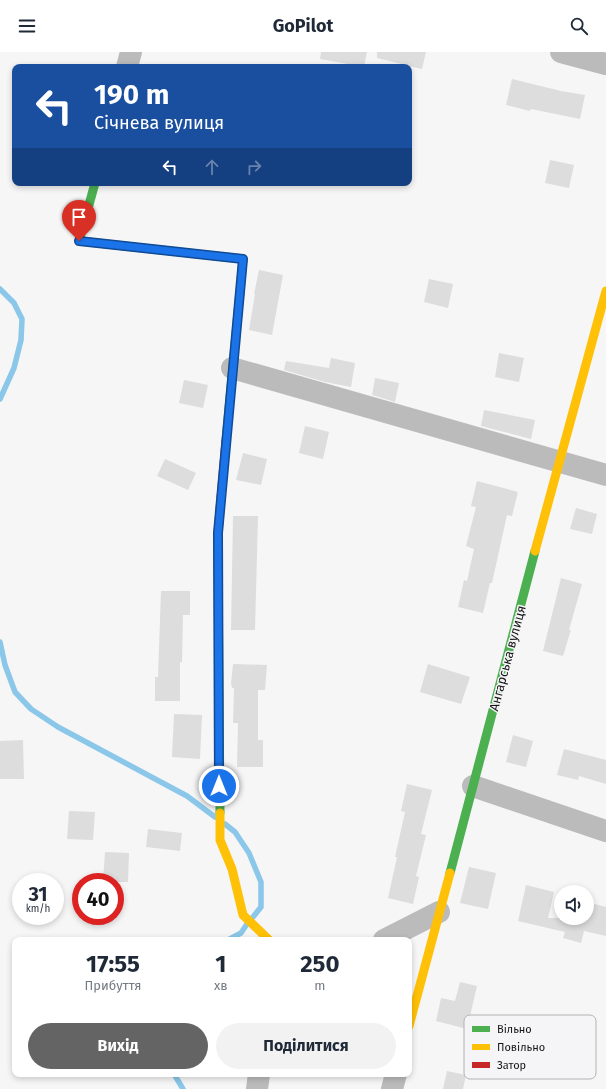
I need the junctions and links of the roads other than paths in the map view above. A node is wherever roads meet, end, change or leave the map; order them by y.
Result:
1 (131, 52) edge
2 (561, 52) edge
3 (128, 64) edge
4 (606, 64) edge
5 (94, 186) edge
6 (606, 291) edge
7 (232, 368) junction
8 (559, 461) junction
9 (606, 475) edge
10 (473, 786) junction
11 (606, 831) edge
12 (439, 912) junction
13 (266, 937) edge
14 (390, 937) edge
15 (412, 1015) edge
16 (259, 1077) edge
17 (395, 1077) edge
18 (257, 1089) edge
19 (392, 1089) edge

1 - 3 street
2 - 4 street
5 - 7 street
6 - 8 street, Ангарська вулиця
7 - 8 street
7 - 13 street
8 - 9 street
8 - 10 street, Ангарська вулиця
10 - 11 street
10 - 12 street, Ангарська вулиця
12 - 14 street
12 - 15 street, Ангарська вулиця
16 - 18 street
17 - 19 street

